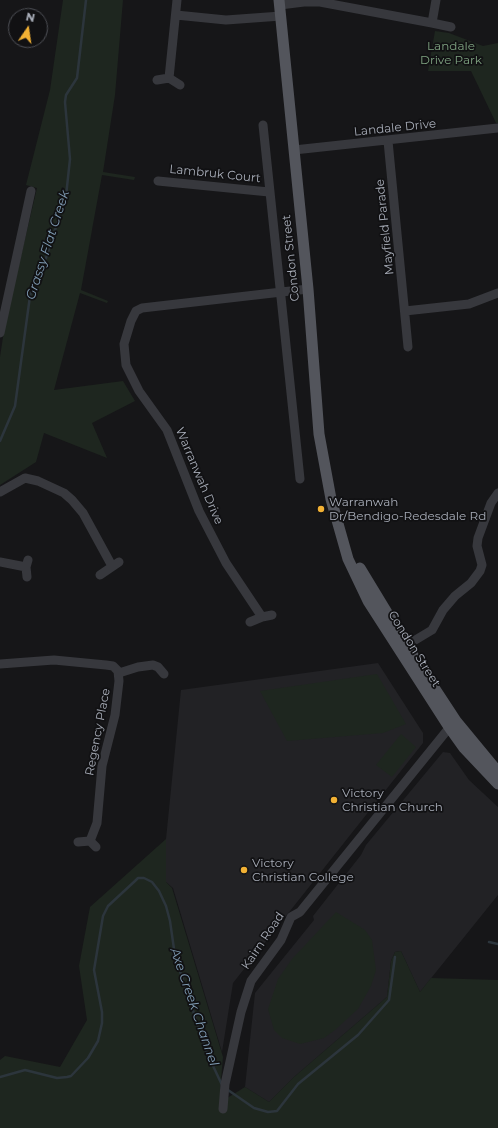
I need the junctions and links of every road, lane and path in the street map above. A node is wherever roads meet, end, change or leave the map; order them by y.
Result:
1 (177, 0) edge
2 (436, 0) edge
3 (280, 7) edge
4 (176, 15) junction
5 (432, 23) junction
6 (451, 27) dead end
7 (169, 78) junction
8 (157, 80) dead end
9 (180, 85) dead end
10 (264, 125) dead end
11 (498, 128) edge
12 (388, 141) junction
13 (294, 150) junction
14 (158, 181) dead end
15 (31, 192) dead end
16 (269, 192) junction
17 (308, 289) junction
18 (281, 293) junction
19 (498, 293) edge
20 (405, 311) junction
21 (0, 333) edge
22 (408, 347) dead end
23 (300, 479) dead end
24 (0, 492) edge
25 (498, 493) edge
26 (334, 512) junction
27 (0, 562) edge
28 (100, 575) dead end
29 (27, 577) dead end
30 (272, 615) dead end
31 (262, 617) junction
32 (250, 622) dead end
33 (407, 645) junction
34 (0, 664) edge
35 (119, 673) junction
36 (164, 674) dead end
37 (452, 724) junction
38 (498, 772) edge
39 (498, 784) edge
40 (78, 842) dead end
41 (223, 1109) dead end

1 - 4 street
2 - 5 street
3 - 4 street
3 - 5 street
3 - 13 main road, Condon Street
4 - 7 street
5 - 6 street
7 - 8 street
7 - 9 street
10 - 16 street, Condon Street
11 - 12 street, Landale Drive
12 - 13 street, Landale Drive
12 - 20 street, Mayfield Parade
13 - 17 main road, Condon Street
14 - 16 street, Lambruk Court
15 - 21 street
16 - 18 street, Condon Street
17 - 18 street, Warranwah Drive
17 - 26 main road, Condon Street
18 - 23 street, Condon Street
18 - 31 street, Warranwah Drive
19 - 20 street
20 - 22 street, Mayfield Parade
24 - 28 street
25 - 33 street
26 - 33 main road, Condon Street
26 - 37 main road, Condon Street
27 - 29 street
30 - 31 street
31 - 32 street
33 - 37 main road, Condon Street
34 - 35 street, Regency Place
35 - 36 street, Regency Place
35 - 40 street, Regency Place
37 - 38 main road, Condon Street
37 - 39 main road, Condon Street
37 - 41 street, Kairn Road

